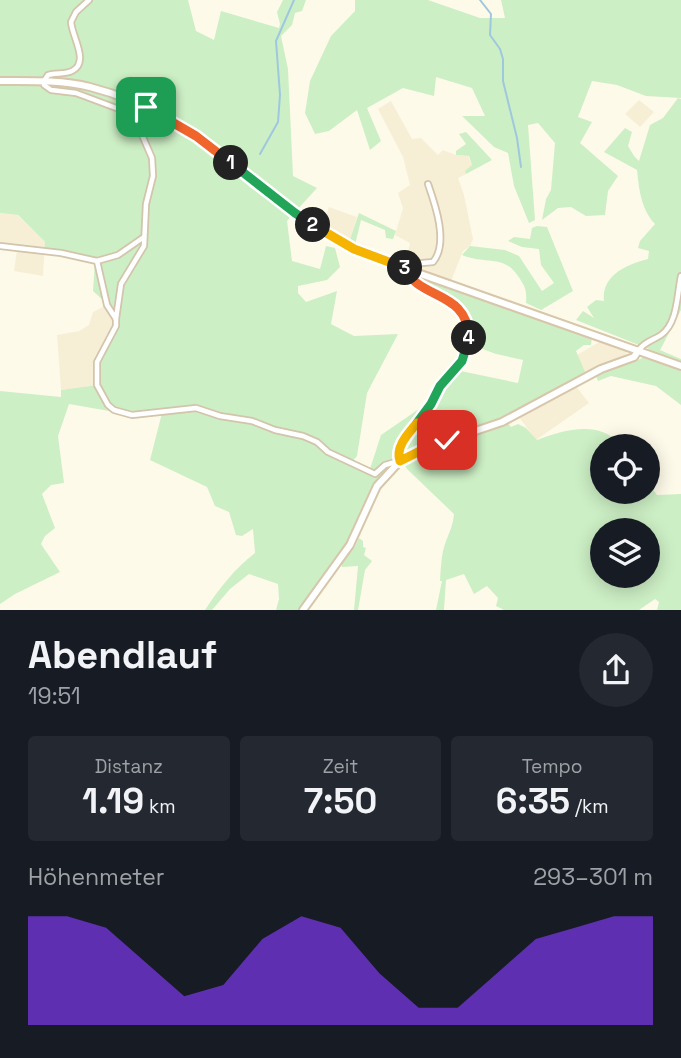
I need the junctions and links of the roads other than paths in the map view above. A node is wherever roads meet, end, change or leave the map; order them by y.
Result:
1 (89, 0) edge
2 (0, 80) edge
3 (44, 81) junction
4 (428, 184) dead end
5 (145, 236) junction
6 (0, 246) edge
7 (97, 261) junction
8 (407, 269) junction
9 (681, 276) edge
10 (679, 294) edge
11 (116, 318) junction
12 (638, 351) junction
13 (681, 366) edge
14 (399, 461) junction
15 (303, 610) edge

1 - 3 street
2 - 3 main road
3 - 5 street
3 - 8 main road
4 - 8 street
5 - 7 street
5 - 11 street
6 - 7 street
7 - 11 street
8 - 12 main road
8 - 14 street
9 - 10 street
10 - 12 street
11 - 14 street
12 - 13 main road
12 - 14 main road
14 - 15 main road

